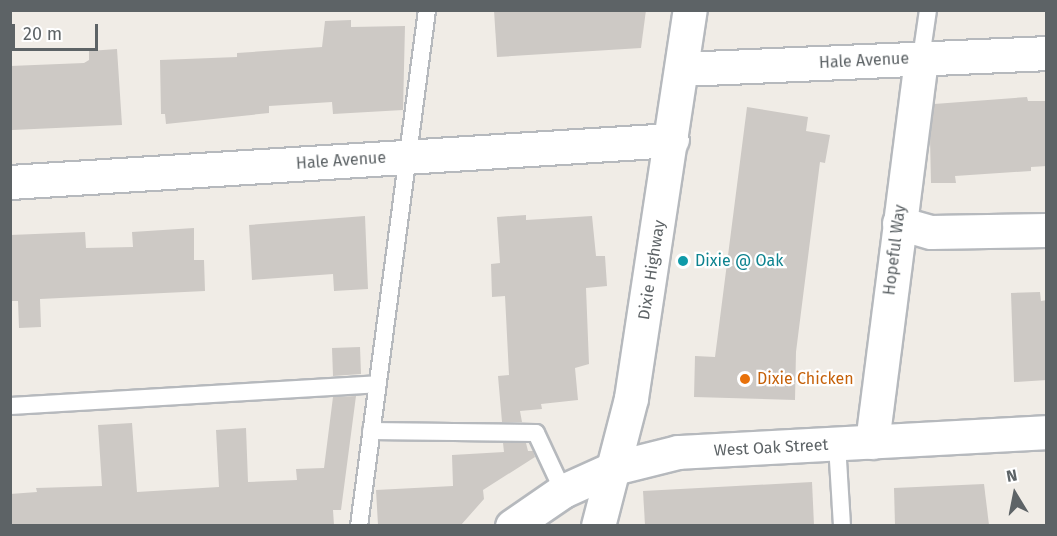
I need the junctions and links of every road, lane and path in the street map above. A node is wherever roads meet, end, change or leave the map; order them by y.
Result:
1 (427, 10) edge
2 (690, 10) edge
3 (928, 10) edge
4 (1047, 53) edge
5 (921, 58) junction
6 (682, 69) junction
7 (672, 140) junction
8 (407, 157) junction
9 (10, 182) edge
10 (899, 223) junction
11 (1047, 230) edge
12 (377, 384) junction
13 (10, 406) edge
14 (371, 431) junction
15 (1047, 432) edge
16 (872, 442) junction
17 (837, 444) junction
18 (614, 468) junction
19 (562, 491) junction
20 (359, 525) edge
21 (512, 525) edge
22 (598, 525) edge
23 (842, 525) edge

1 - 8 lane
2 - 6 street, Dixie Highway
3 - 5 lane
4 - 5 street, Hale Avenue
5 - 6 street, Hale Avenue
5 - 10 street, Hopeful Way
6 - 7 street, Dixie Highway
7 - 8 street, Hale Avenue
7 - 18 street, Dixie Highway
8 - 9 street, Hale Avenue
8 - 12 lane
10 - 11 street
10 - 16 street, Hopeful Way
12 - 13 lane
12 - 14 lane
14 - 19 lane
14 - 20 lane
15 - 16 street, West Oak Street
16 - 17 street, West Oak Street
17 - 18 street, West Oak Street
17 - 23 lane
18 - 19 street, West Oak Street
18 - 22 street, Dixie Highway
19 - 21 street, West Oak Street

